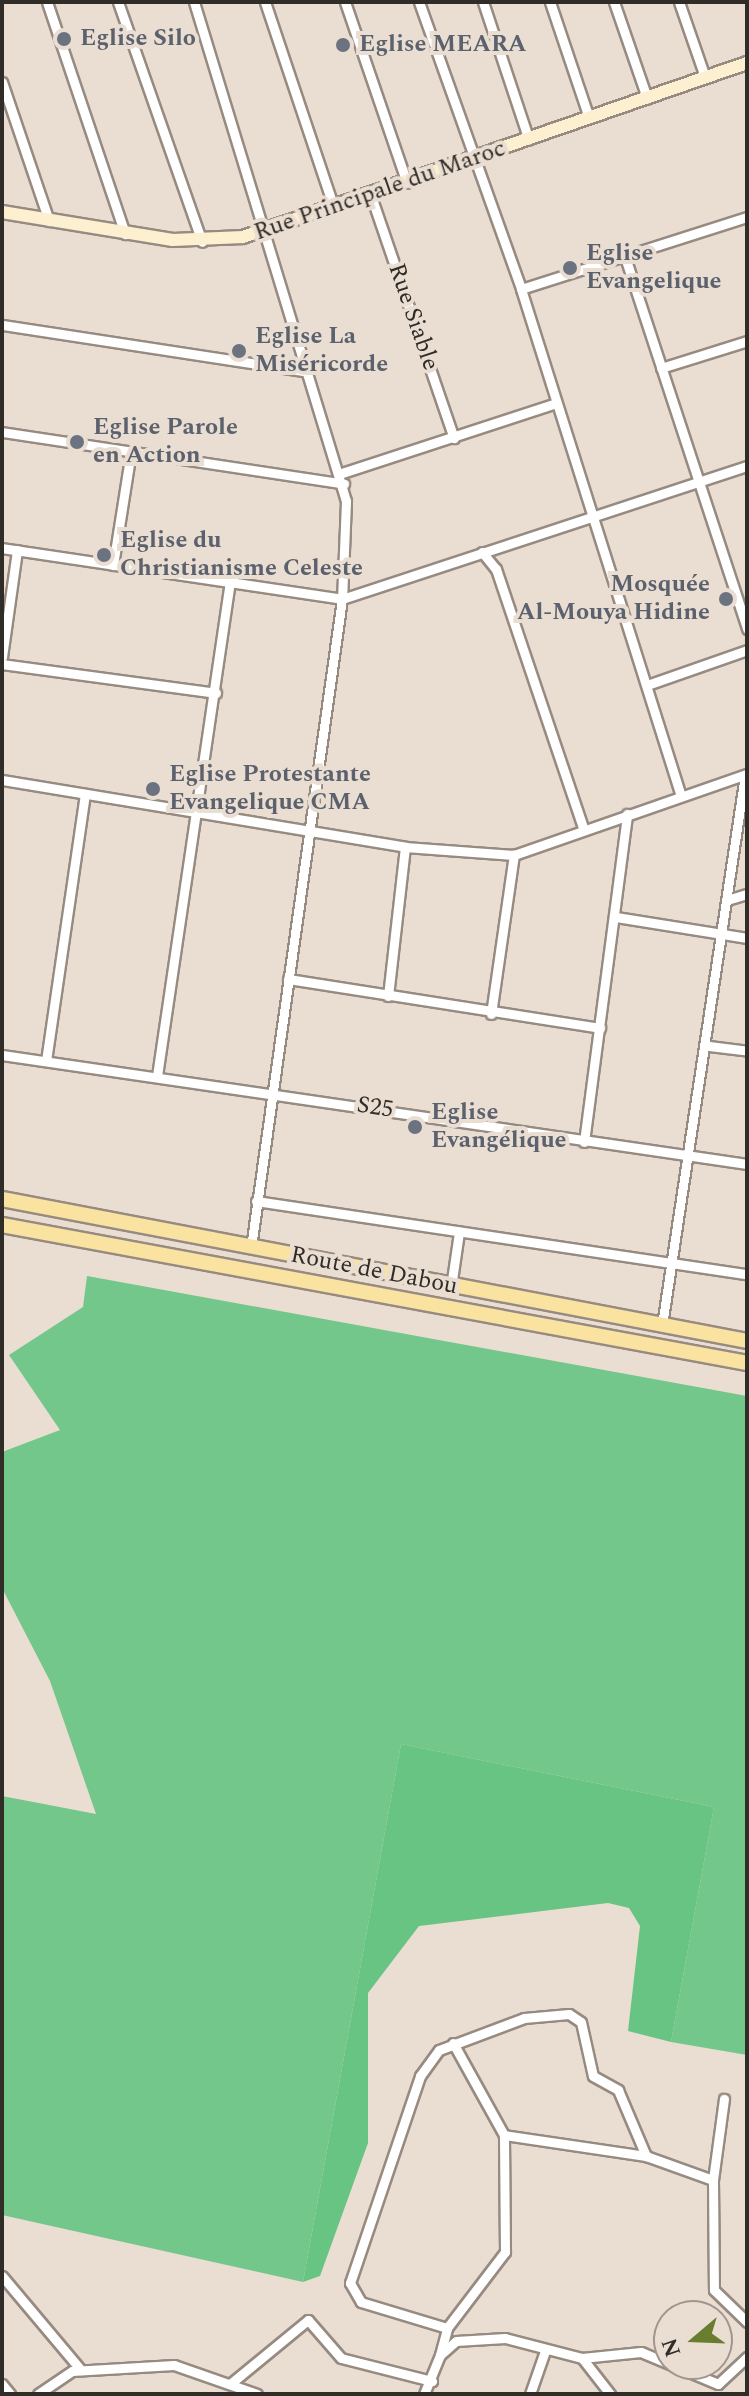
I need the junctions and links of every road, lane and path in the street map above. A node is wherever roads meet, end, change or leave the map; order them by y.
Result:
1 (47, 2) edge
2 (118, 2) edge
3 (194, 2) edge
4 (265, 2) edge
5 (345, 2) edge
6 (419, 2) edge
7 (483, 2) edge
8 (550, 2) edge
9 (614, 2) edge
10 (679, 2) edge
11 (747, 63) edge
12 (705, 77) junction
13 (2, 82) edge
14 (647, 98) junction
15 (589, 118) junction
16 (529, 140) junction
17 (471, 160) junction
18 (407, 183) junction
19 (371, 196) junction
20 (334, 208) junction
21 (2, 212) edge
22 (747, 217) edge
23 (49, 221) junction
24 (263, 231) junction
25 (125, 234) junction
26 (202, 242) junction
27 (624, 254) junction
28 (521, 289) junction
29 (2, 325) edge
30 (747, 341) edge
31 (661, 368) junction
32 (304, 371) junction
33 (556, 403) junction
34 (2, 432) edge
35 (454, 438) junction
36 (131, 451) junction
37 (747, 466) edge
38 (342, 473) junction
39 (698, 481) junction
40 (344, 484) junction
41 (593, 514) junction
42 (2, 548) edge
43 (17, 550) junction
44 (482, 552) junction
45 (113, 565) junction
46 (230, 581) junction
47 (342, 599) junction
48 (747, 629) edge
49 (747, 650) edge
50 (2, 657) edge
51 (2, 664) edge
52 (650, 684) junction
53 (216, 693) junction
54 (746, 774) edge
55 (2, 780) edge
56 (680, 793) junction
57 (85, 794) junction
58 (196, 808) junction
59 (627, 814) junction
60 (583, 828) junction
61 (308, 832) junction
62 (405, 847) junction
63 (514, 855) junction
64 (747, 894) edge
65 (727, 900) junction
66 (616, 917) junction
67 (724, 934) junction
68 (747, 938) edge
69 (288, 979) junction
70 (388, 996) junction
71 (491, 1014) junction
72 (600, 1028) junction
73 (709, 1046) junction
74 (747, 1051) edge
75 (2, 1055) edge
76 (46, 1061) junction
77 (157, 1076) junction
78 (271, 1092) junction
79 (584, 1142) junction
80 (687, 1155) junction
81 (747, 1164) edge
82 (2, 1199) edge
83 (256, 1201) junction
84 (2, 1225) edge
85 (459, 1232) junction
86 (251, 1247) junction
87 (672, 1263) junction
88 (747, 1274) edge
89 (451, 1287) junction
90 (662, 1325) junction
91 (747, 1341) edge
92 (747, 1363) edge
93 (453, 2043) junction
94 (724, 2099) dead end
95 (504, 2135) junction
96 (646, 2156) junction
97 (713, 2180) junction
98 (2, 2276) edge
99 (747, 2322) edge
100 (447, 2328) junction
101 (545, 2351) junction
102 (440, 2355) junction
103 (582, 2358) junction
104 (653, 2359) edge
105 (81, 2370) junction
106 (432, 2381) junction
107 (2, 2384) edge
108 (234, 2388) edge
109 (10, 2394) edge
110 (38, 2394) edge
111 (257, 2394) edge
112 (424, 2394) edge
113 (530, 2394) edge
114 (610, 2394) edge

1 - 25 street
2 - 26 street
3 - 24 street
4 - 20 street
5 - 18 street
6 - 17 street
7 - 16 street
8 - 15 street
9 - 14 street
10 - 12 street
11 - 12 street, Rue Principale du Maroc
12 - 14 street, Rue Principale du Maroc
13 - 23 street
14 - 15 street, Rue Principale du Maroc
15 - 16 street, Rue Principale du Maroc
16 - 17 street, Rue Principale du Maroc
17 - 18 street, Rue Principale du Maroc
17 - 28 street
18 - 19 street, Rue Principale du Maroc
19 - 20 street, Rue Principale du Maroc
19 - 35 street, Rue Siable
20 - 24 street, Rue Principale du Maroc
21 - 23 street, Rue Principale du Maroc
22 - 27 street
23 - 25 street, Rue Principale du Maroc
24 - 26 street, Rue Principale du Maroc
24 - 32 street
25 - 26 street, Rue Principale du Maroc
27 - 28 street
27 - 31 street
28 - 33 street
29 - 32 street
30 - 31 street
31 - 39 street
32 - 38 street
33 - 35 street
33 - 41 street
34 - 36 street
35 - 38 street
36 - 40 street
36 - 45 street
37 - 39 street
38 - 40 street
39 - 41 street
39 - 48 street
40 - 47 street
41 - 44 street
41 - 52 street
42 - 43 street
43 - 45 street
43 - 50 street
44 - 47 street
44 - 60 street
45 - 46 street
46 - 47 street
46 - 53 street
47 - 61 street
49 - 52 street
51 - 53 street
52 - 56 street
53 - 58 street
54 - 56 street
54 - 65 street
55 - 57 street
56 - 59 street
57 - 58 street
57 - 76 street
58 - 61 street
58 - 77 street
59 - 60 street
59 - 66 street
60 - 63 street
61 - 62 street
61 - 69 street
62 - 63 street
62 - 70 street
63 - 71 street
64 - 65 street
65 - 67 street
66 - 67 street
66 - 72 street
67 - 68 street
67 - 73 street
69 - 70 street
69 - 78 street
70 - 71 street
71 - 72 street
72 - 79 street
73 - 74 street
73 - 80 street
75 - 76 street, S25
76 - 77 street, S25
77 - 78 street, S25
78 - 79 street, S25
78 - 83 street
79 - 80 street, S25
80 - 81 street, S25
80 - 87 street
82 - 86 main road, Route de Dabou
83 - 85 street
83 - 86 street
84 - 92 main road
85 - 87 street
85 - 89 street
86 - 89 main road, Route de Dabou
87 - 88 street
87 - 90 street
89 - 90 main road, Route de Dabou
90 - 91 main road, Route de Dabou
93 - 95 street
93 - 96 street
93 - 100 street
94 - 97 street
95 - 96 street
95 - 100 street
96 - 97 street
97 - 99 street
98 - 105 street
100 - 102 street
101 - 102 street
101 - 103 street
101 - 113 street
102 - 106 street
103 - 104 street
103 - 114 street
105 - 108 street
105 - 110 street
106 - 108 street
106 - 112 street
107 - 109 street
108 - 111 street

